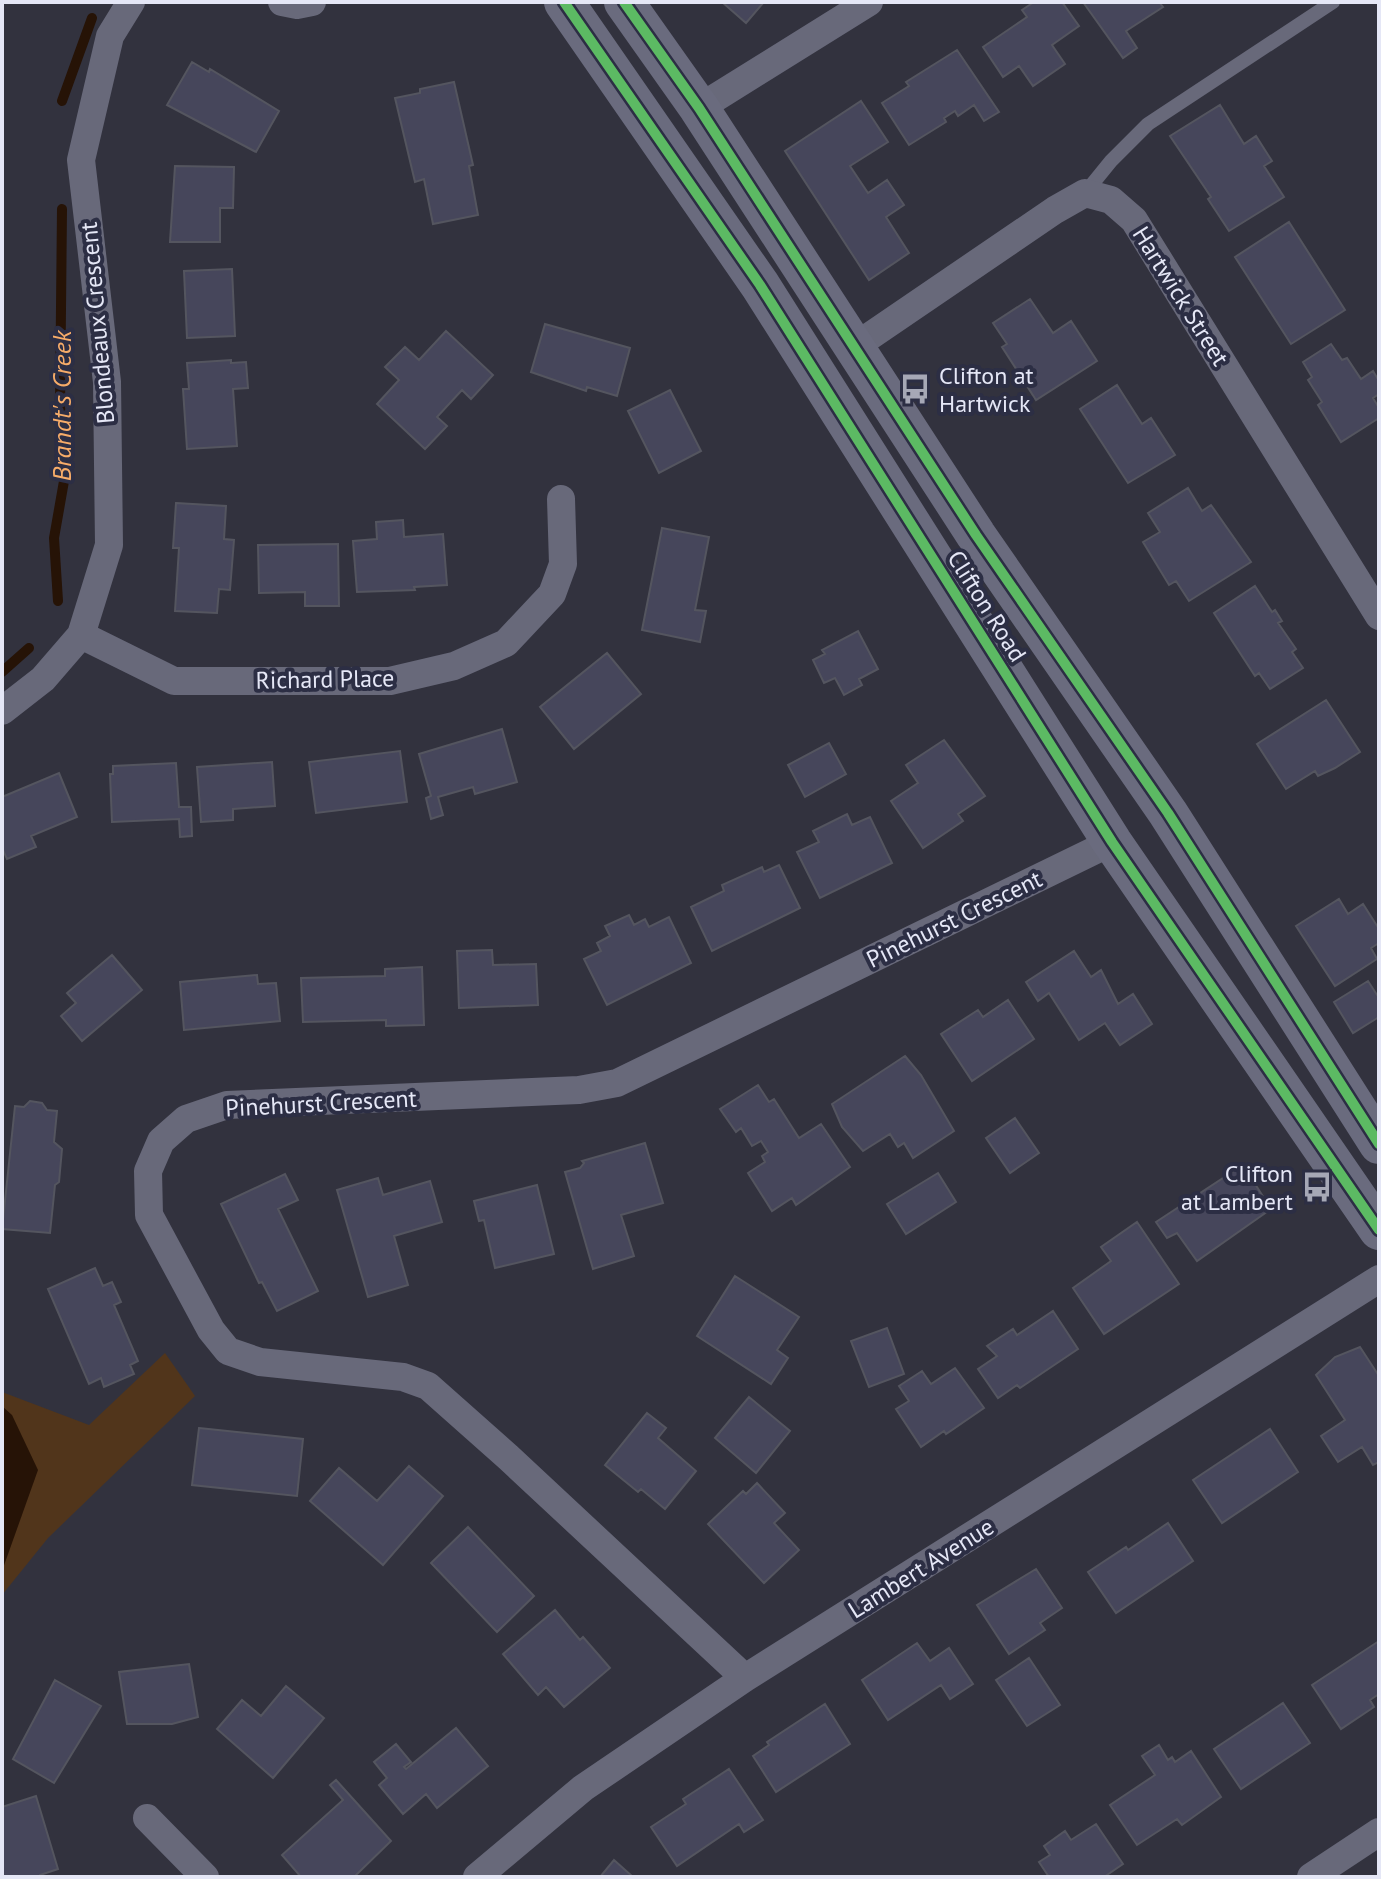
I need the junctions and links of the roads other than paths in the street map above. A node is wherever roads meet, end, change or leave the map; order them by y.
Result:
1 (131, 2) edge
2 (282, 2) edge
3 (312, 2) edge
4 (564, 2) edge
5 (624, 2) edge
6 (869, 2) edge
7 (1333, 2) edge
8 (699, 108) junction
9 (1085, 193) junction
10 (854, 347) junction
11 (561, 499) dead end
12 (1379, 616) edge
13 (81, 635) junction
14 (2, 711) edge
15 (1112, 842) junction
16 (1379, 1144) edge
17 (1379, 1230) edge
18 (1379, 1279) edge
19 (745, 1678) junction
20 (147, 1818) dead end
21 (1379, 1832) edge
22 (205, 1877) edge
23 (477, 1877) edge
24 (1311, 1877) edge

1 - 13 street, Blondeaux Crescent
2 - 3 street
4 - 15 main road, Clifton Road
5 - 8 main road, Clifton Road
6 - 8 street
7 - 9 lane
8 - 10 main road, Clifton Road
9 - 10 street
9 - 12 street, Hartwick Street
10 - 16 main road, Clifton Road
11 - 13 street, Richard Place
13 - 14 street, Blondeaux Crescent
15 - 17 main road, Clifton Road
15 - 19 street, Pinehurst Crescent
18 - 19 street, Lambert Avenue
19 - 23 street, Lambert Avenue
20 - 22 street
21 - 24 street

